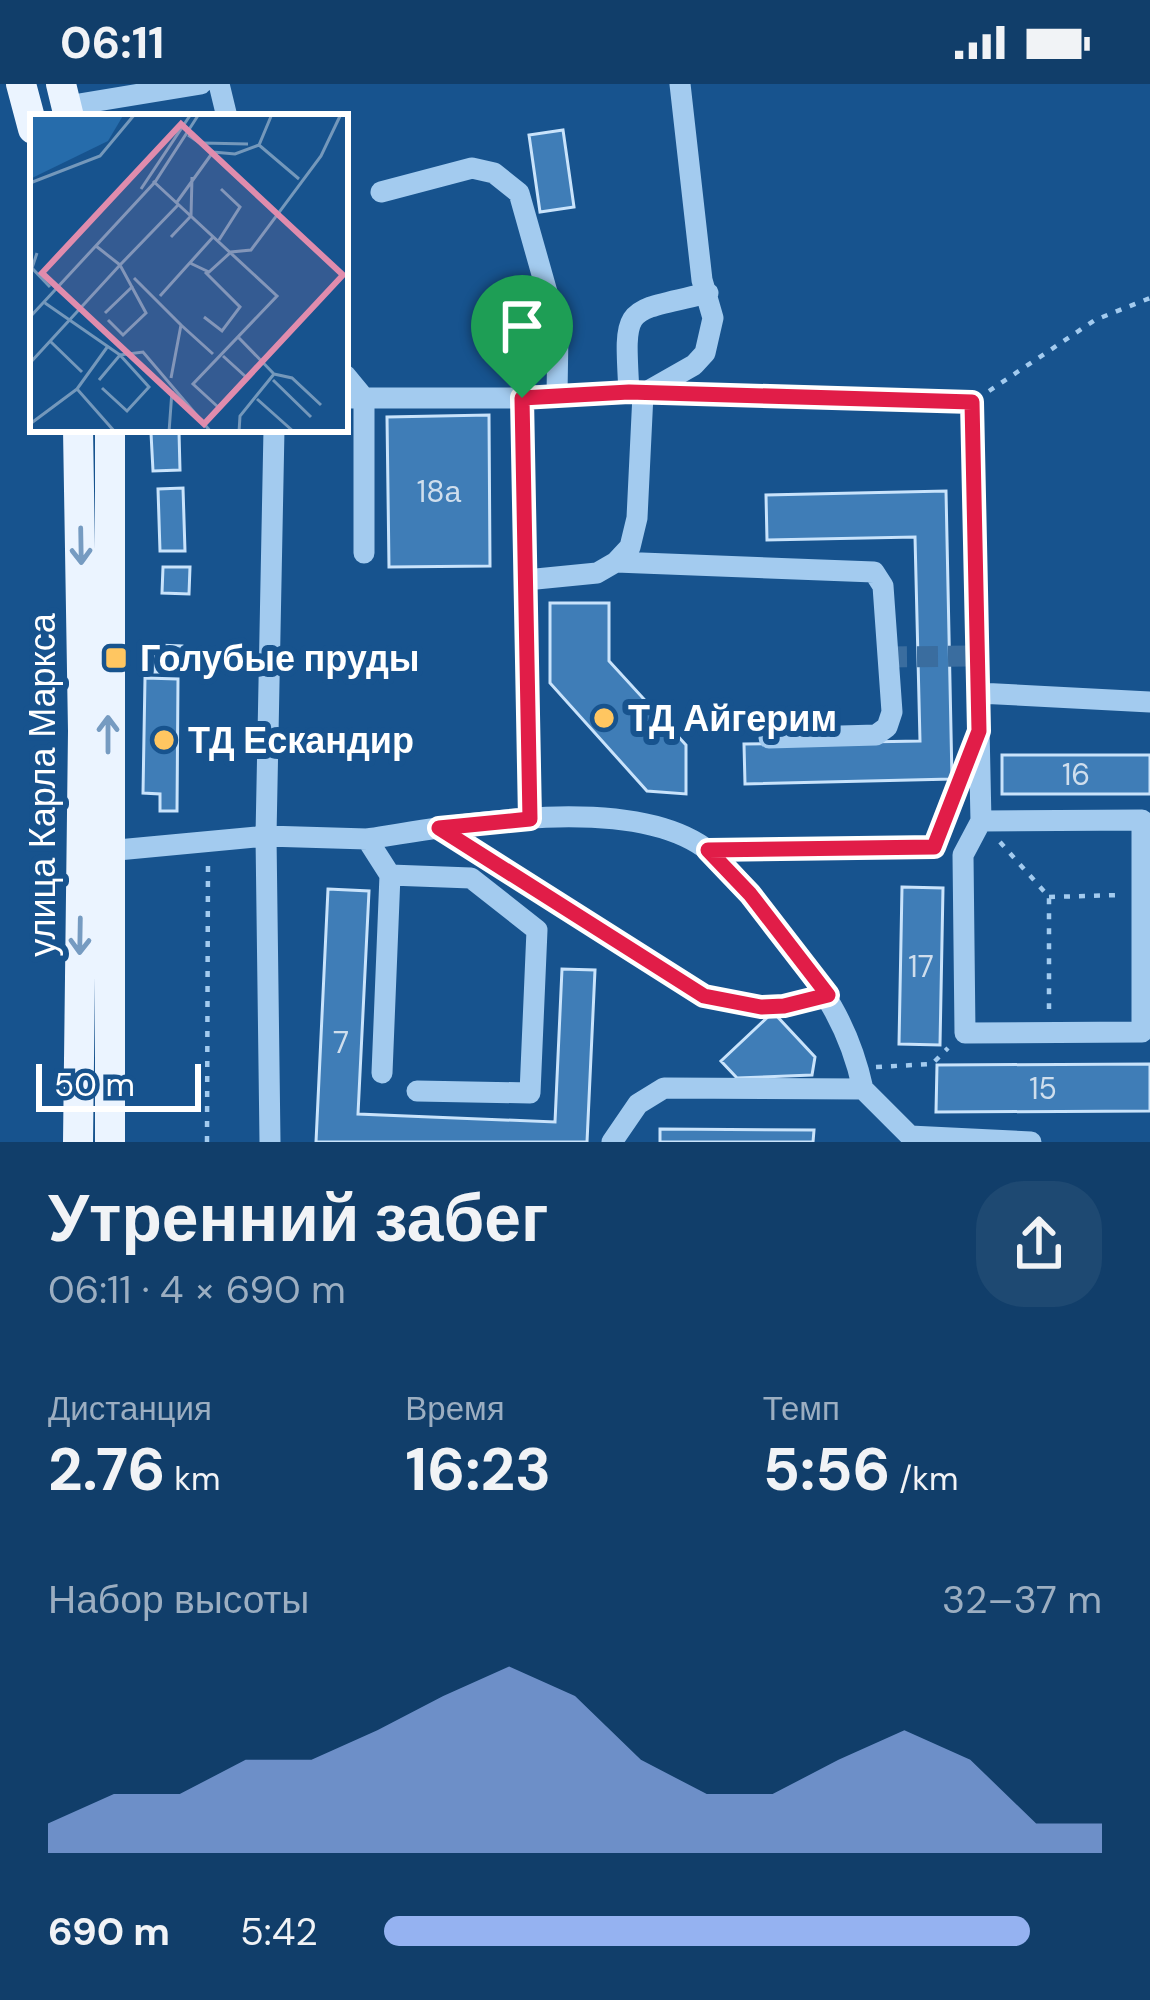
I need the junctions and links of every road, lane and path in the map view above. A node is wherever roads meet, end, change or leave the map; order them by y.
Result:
1 (21, 84) edge
2 (200, 84) edge
3 (219, 84) edge
4 (680, 84) edge
5 (137, 90) edge
6 (66, 102) edge
7 (226, 114) edge
8 (30, 118) edge
9 (381, 192) dead end
10 (708, 293) junction
11 (1150, 298) edge
12 (636, 393) junction
13 (556, 394) junction
14 (354, 398) edge
15 (522, 398) junction
16 (972, 402) junction
17 (79, 432) edge
18 (110, 432) edge
19 (274, 432) edge
20 (364, 553) dead end
21 (616, 562) junction
22 (526, 580) junction
23 (978, 693) junction
24 (1150, 702) edge
25 (769, 738) dead end
26 (964, 770) dead end
27 (530, 819) junction
28 (981, 821) junction
29 (439, 828) junction
30 (266, 836) junction
31 (367, 839) junction
32 (208, 842) junction
33 (934, 847) joint
34 (107, 850) junction
35 (708, 850) junction
36 (390, 875) junction
37 (1142, 894) junction
38 (1049, 896) junction
39 (828, 995) junction
40 (965, 1033) junction
41 (1049, 1033) junction
42 (382, 1073) dead end
43 (861, 1079) junction
44 (417, 1091) dead end
45 (913, 1139) edge
46 (78, 1142) edge
47 (110, 1142) edge
48 (207, 1142) edge
49 (270, 1142) edge
50 (612, 1142) edge
51 (1031, 1142) edge

1 - 8 main road
2 - 5 lane
3 - 7 lane
4 - 10 lane
5 - 6 lane
9 - 13 lane
10 - 12 lane
10 - 12 lane
11 - 16 path
12 - 13 lane
12 - 16 lane
12 - 21 lane
13 - 15 lane
14 - 15 lane
14 - 20 lane
15 - 22 lane
16 - 23 lane
17 -> 46 main road, улица Карла Маркса
34 -> 18 main road, улица Карла Маркса
19 - 30 lane
21 - 22 lane
21 - 25 lane
22 - 27 lane
23 - 24 lane
23 - 28 lane
26 - 33 path
27 - 29 lane
27 - 35 lane
28 - 37 lane
28 - 38 path
28 - 40 lane
29 - 31 lane
29 - 39 path
30 - 31 lane
30 - 32 lane
30 - 49 lane
31 - 36 lane
32 - 34 lane
32 - 48 path
33 - 35 lane
34 - 47 main road, улица Карла Маркса
35 - 39 lane
36 - 42 lane
36 - 44 lane
37 - 38 path
37 - 41 lane
38 - 41 path
39 - 43 lane
40 - 41 lane
40 - 43 path
43 - 45 lane
43 - 50 lane
45 - 51 lane

